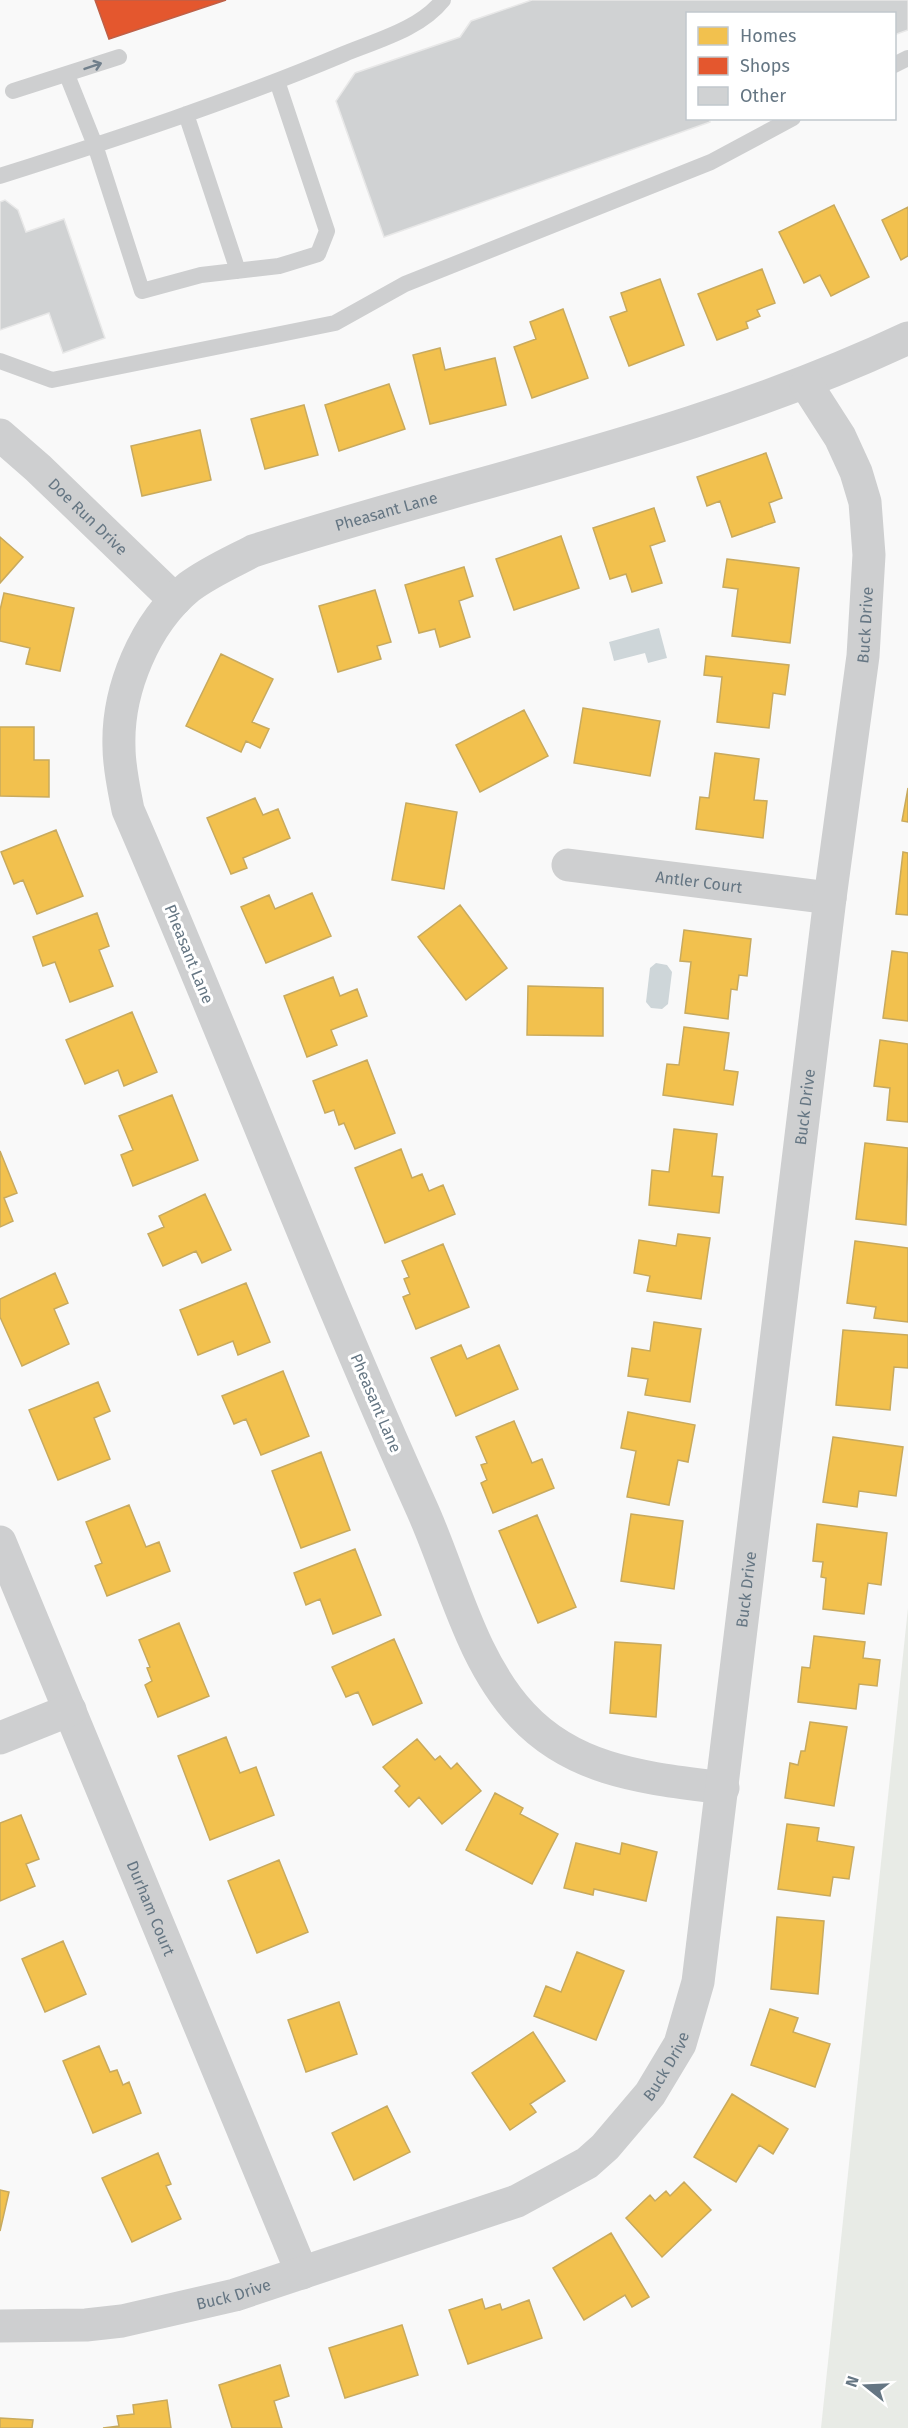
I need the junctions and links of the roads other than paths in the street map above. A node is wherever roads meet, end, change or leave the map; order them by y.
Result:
1 (443, 0) edge
2 (119, 57) dead end
3 (67, 75) junction
4 (277, 81) junction
5 (13, 91) dead end
6 (186, 114) junction
7 (789, 120) edge
8 (95, 145) junction
9 (0, 176) edge
10 (238, 271) junction
11 (908, 338) edge
12 (0, 361) edge
13 (806, 384) junction
14 (0, 435) edge
15 (175, 600) junction
16 (568, 865) dead end
17 (830, 898) junction
18 (0, 1542) edge
19 (70, 1710) junction
20 (0, 1738) edge
21 (723, 1788) junction
22 (302, 2273) junction
23 (0, 2326) edge

1 - 4 lane
3 -> 2 lane
3 - 5 lane
3 - 8 lane
4 - 6 lane
4 - 10 lane
6 - 8 lane
6 - 10 lane
7 - 12 lane
8 - 9 lane
8 - 10 lane
11 - 13 street, Pheasant Lane
13 - 15 street, Pheasant Lane
13 - 17 street, Buck Drive
14 - 15 street, Doe Run Drive
15 - 21 street, Pheasant Lane
16 - 17 street, Antler Court
17 - 21 street, Buck Drive
18 - 19 street, Durham Court
19 - 20 street
19 - 22 street, Durham Court
21 - 22 street, Buck Drive
22 - 23 street, Buck Drive

